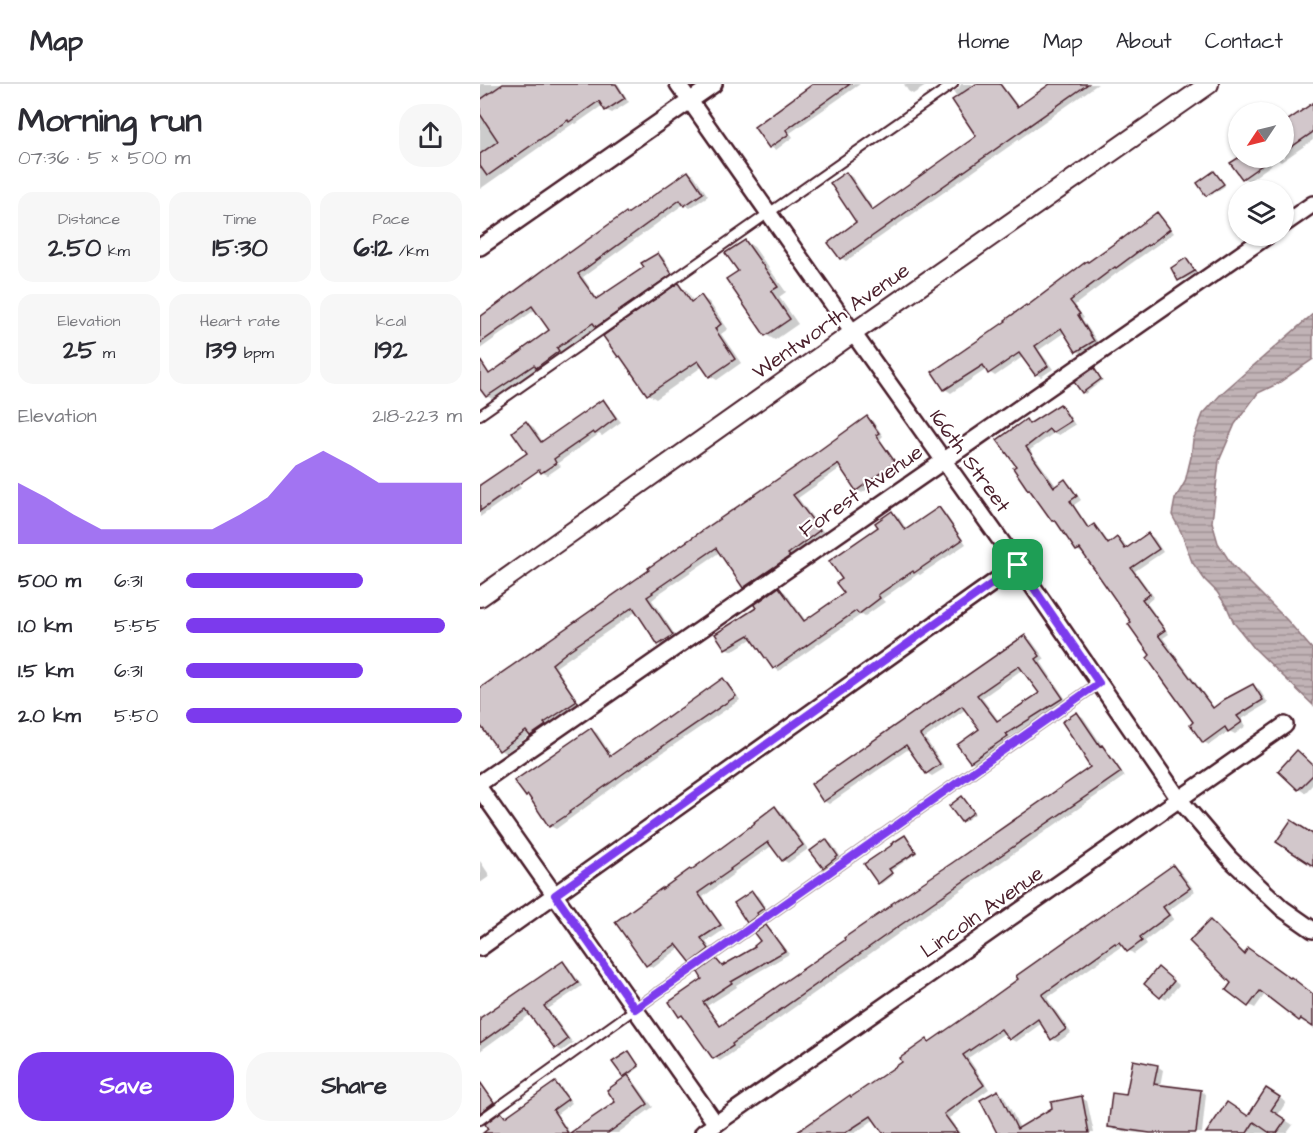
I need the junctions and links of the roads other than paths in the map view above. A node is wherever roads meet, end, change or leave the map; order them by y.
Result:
1 (678, 84) edge
2 (714, 84) edge
3 (953, 84) edge
4 (1209, 84) edge
5 (690, 101) junction
6 (1313, 204) edge
7 (769, 214) junction
8 (1294, 217) edge
9 (1253, 246) edge
10 (480, 247) edge
11 (853, 333) junction
12 (480, 415) edge
13 (943, 460) junction
14 (1018, 565) junction
15 (480, 597) edge
16 (1099, 683) junction
17 (1285, 725) dead end
18 (480, 783) edge
19 (480, 789) edge
20 (1179, 799) junction
21 (555, 895) junction
22 (1313, 930) edge
23 (480, 948) edge
24 (635, 1009) junction
25 (480, 1120) edge
26 (716, 1124) junction
27 (703, 1133) edge

1 - 5 street, 166th Street
2 - 5 street
3 - 7 lane
4 - 11 street, Wentworth Avenue
5 - 7 street, 166th Street
5 - 10 street
6 - 8 street
7 - 11 street, 166th Street
7 - 12 lane
9 - 13 street, Forest Avenue
11 - 13 street, 166th Street
11 - 15 street, Wentworth Avenue
13 - 14 street, 166th Street
13 - 18 street, Forest Avenue
14 - 16 street, 166th Street
14 - 21 street
16 - 20 street, 166th Street
16 - 24 lane
17 - 20 street, Lincoln Avenue
19 - 21 street
20 - 22 street, 166th Street
20 - 26 street, Lincoln Avenue
21 - 23 street
21 - 24 street
24 - 25 lane
24 - 26 street
26 - 27 street, Lincoln Avenue

